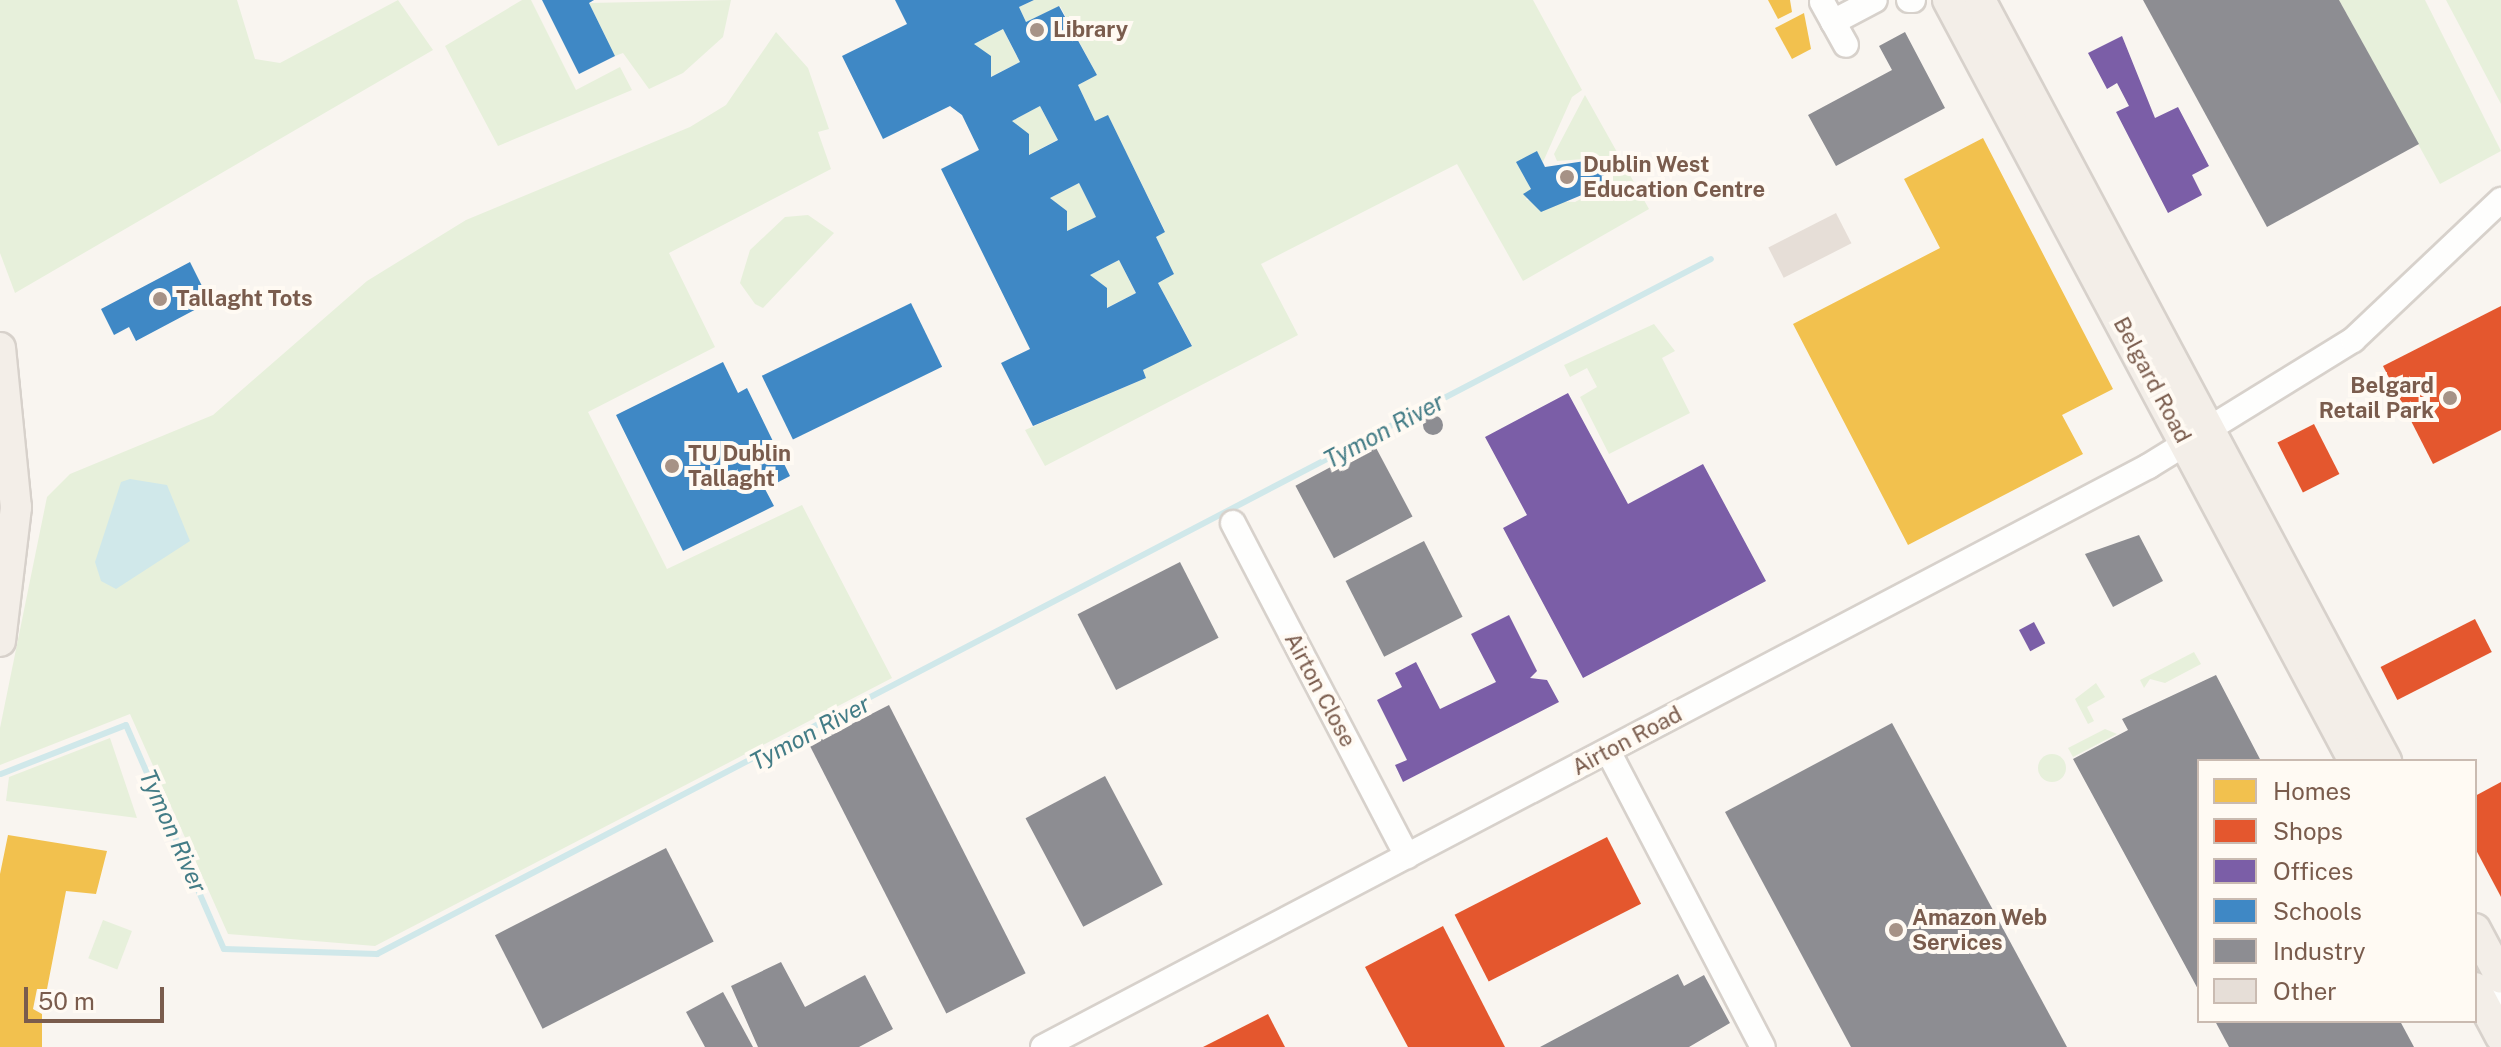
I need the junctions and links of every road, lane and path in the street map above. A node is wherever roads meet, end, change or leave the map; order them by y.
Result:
1 (1875, 0) edge
2 (1948, 0) edge
3 (1980, 0) edge
4 (1828, 12) edge
5 (1846, 45) dead end
6 (2501, 200) edge
7 (0, 348) edge
8 (2196, 435) junction
9 (1233, 523) dead end
10 (0, 641) edge
11 (1608, 751) junction
12 (2353, 759) edge
13 (2385, 759) edge
14 (1407, 856) junction
15 (2477, 933) edge
16 (2501, 978) edge
17 (2486, 994) edge
18 (2501, 1037) edge
19 (1043, 1047) edge
20 (1763, 1047) edge

1 - 4 street
2 - 8 main road, Belgard Road
3 - 8 main road, Belgard Road
4 - 5 street
6 - 8 street, Airton Road
7 - 10 main road
8 - 11 street, Airton Road
8 - 12 main road, Belgard Road
8 - 13 main road, Belgard Road
9 - 14 street, Airton Close
11 - 14 street, Airton Road
11 - 20 street
14 - 19 street, Airton Road
15 - 16 main road
17 - 18 main road

